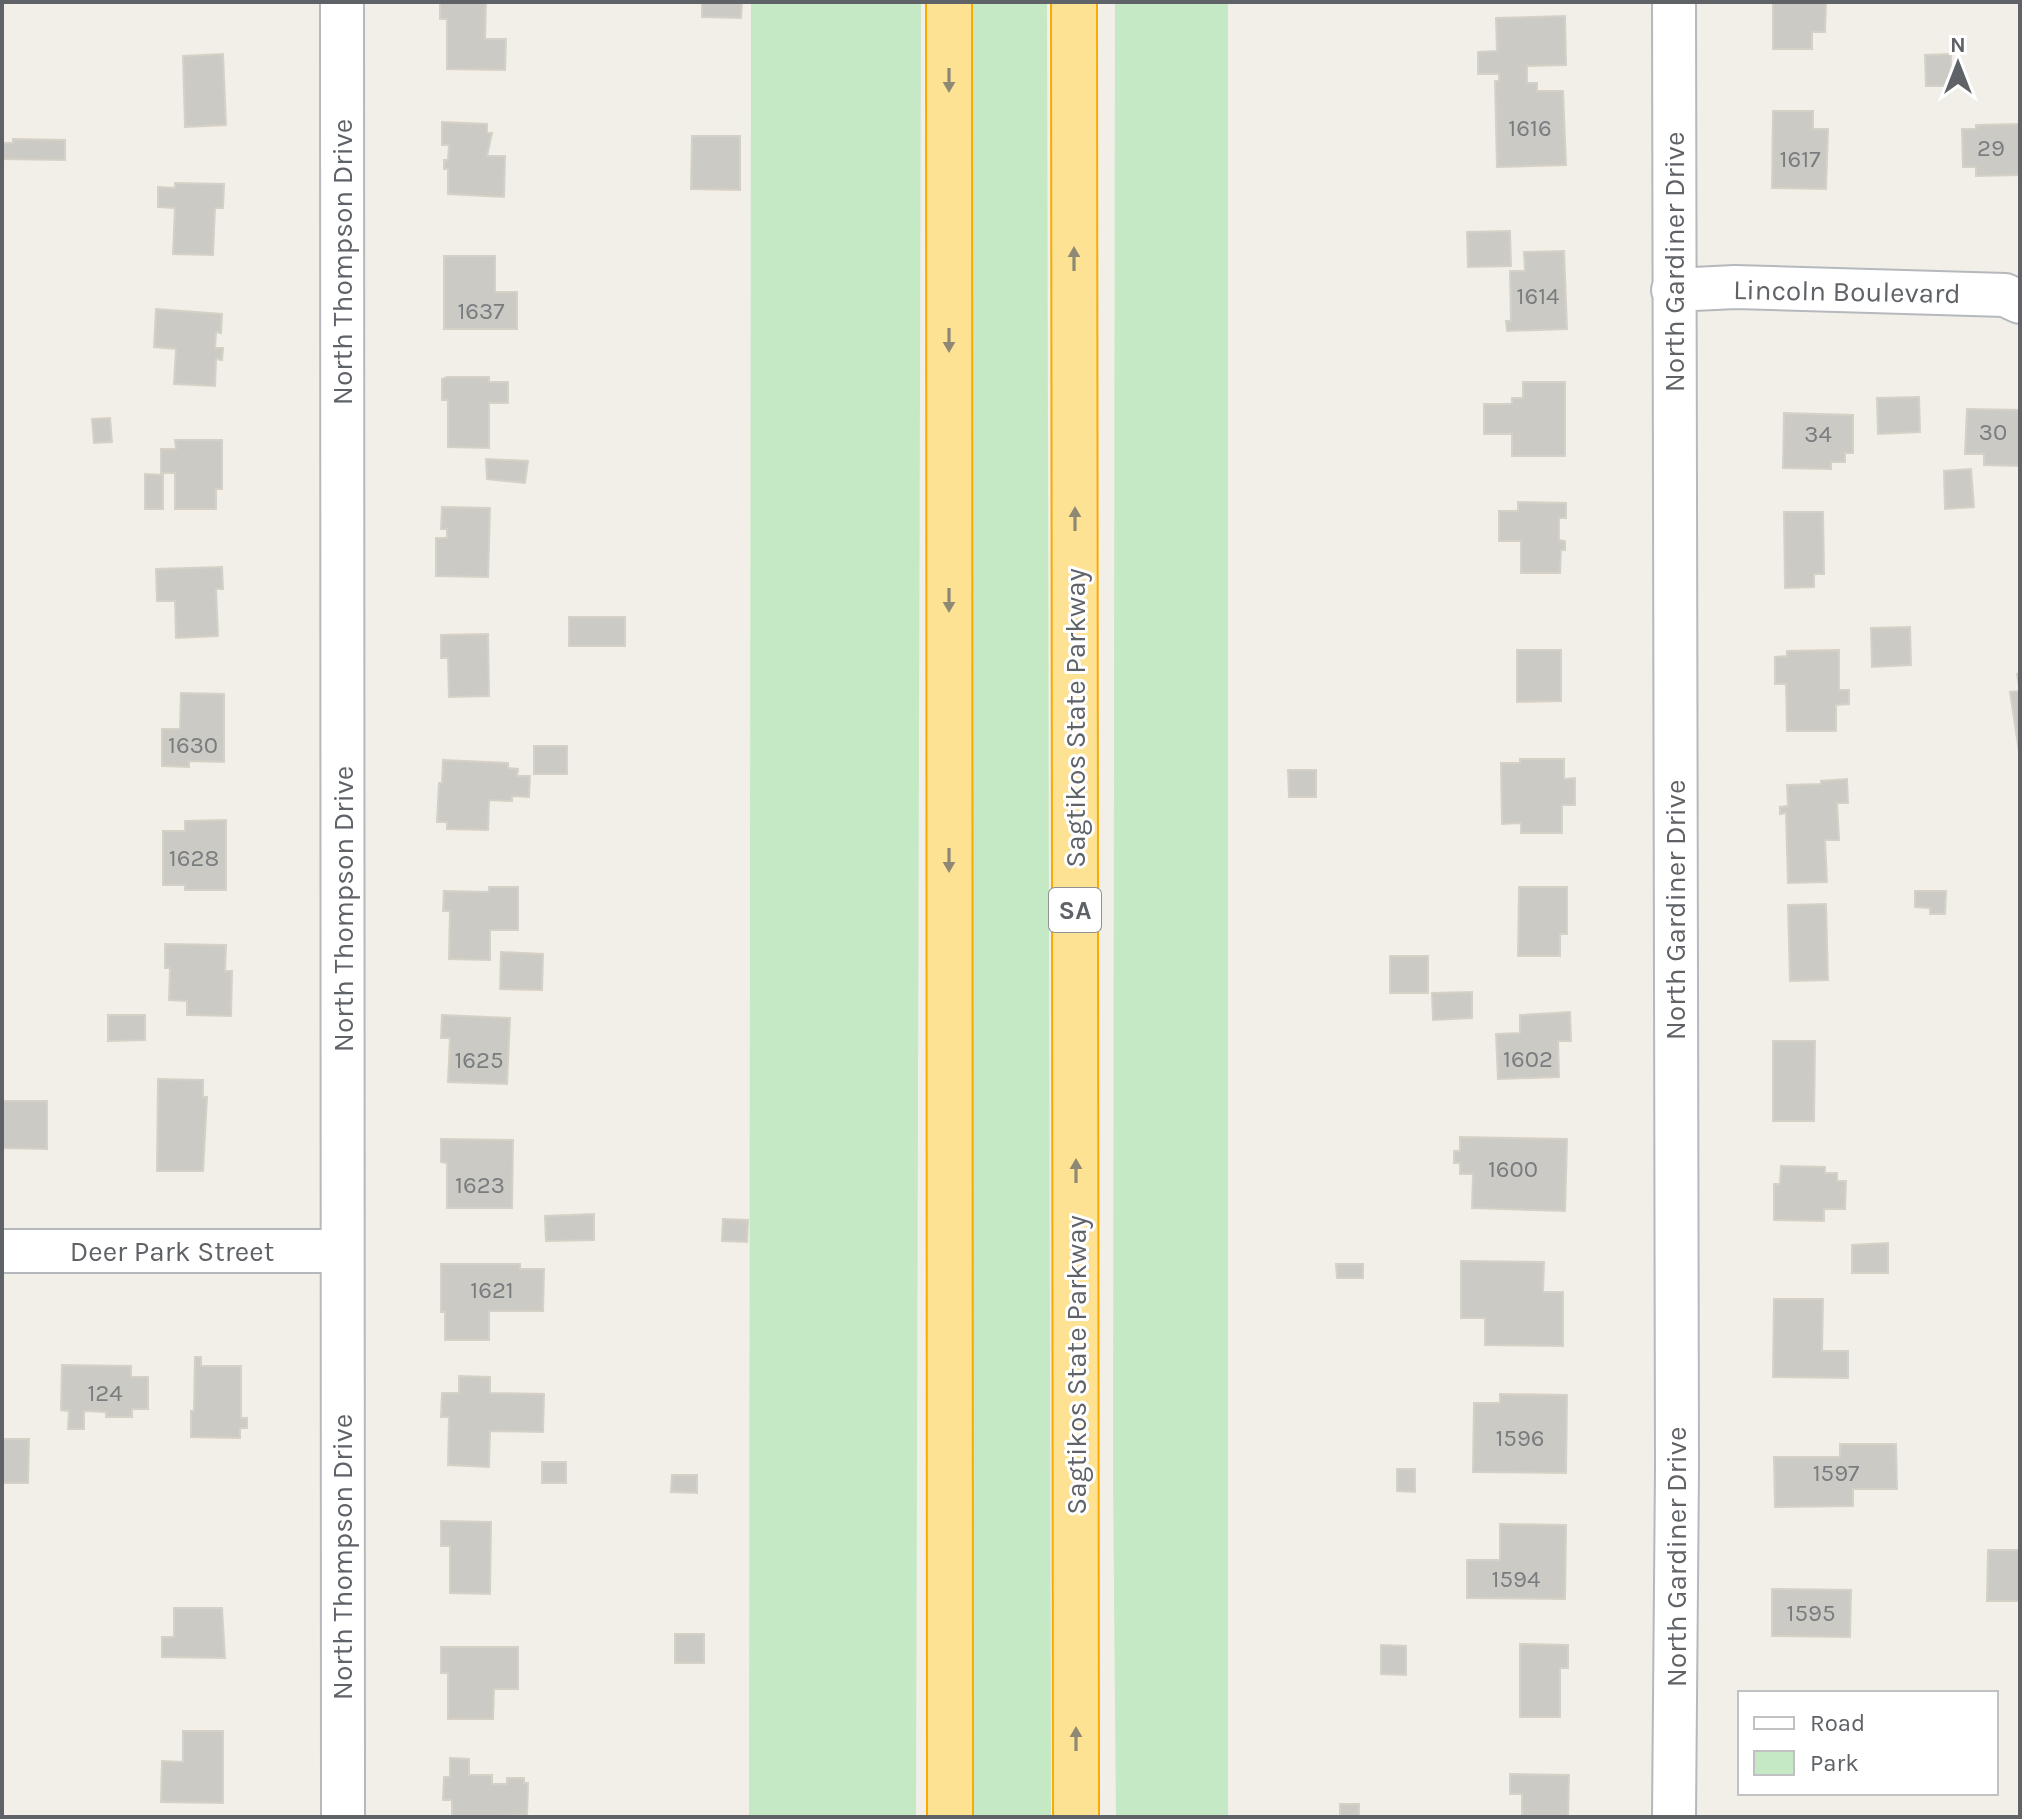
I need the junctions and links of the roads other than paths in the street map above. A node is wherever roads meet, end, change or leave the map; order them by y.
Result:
1 (342, 2) edge
2 (949, 2) edge
3 (1074, 2) edge
4 (1674, 2) edge
5 (1673, 290) junction
6 (2020, 302) edge
7 (2, 1251) edge
8 (342, 1251) junction
9 (343, 1817) edge
10 (950, 1817) edge
11 (1076, 1817) edge
12 (1674, 1817) edge

1 - 8 street, North Thompson Drive
2 -> 10 highway
11 -> 3 highway, Sagtikos State Parkway / SA
4 - 5 street, North Gardiner Drive
5 - 6 street, Lincoln Boulevard
5 - 12 street, North Gardiner Drive
7 - 8 street, Deer Park Street
8 - 9 street, North Thompson Drive

